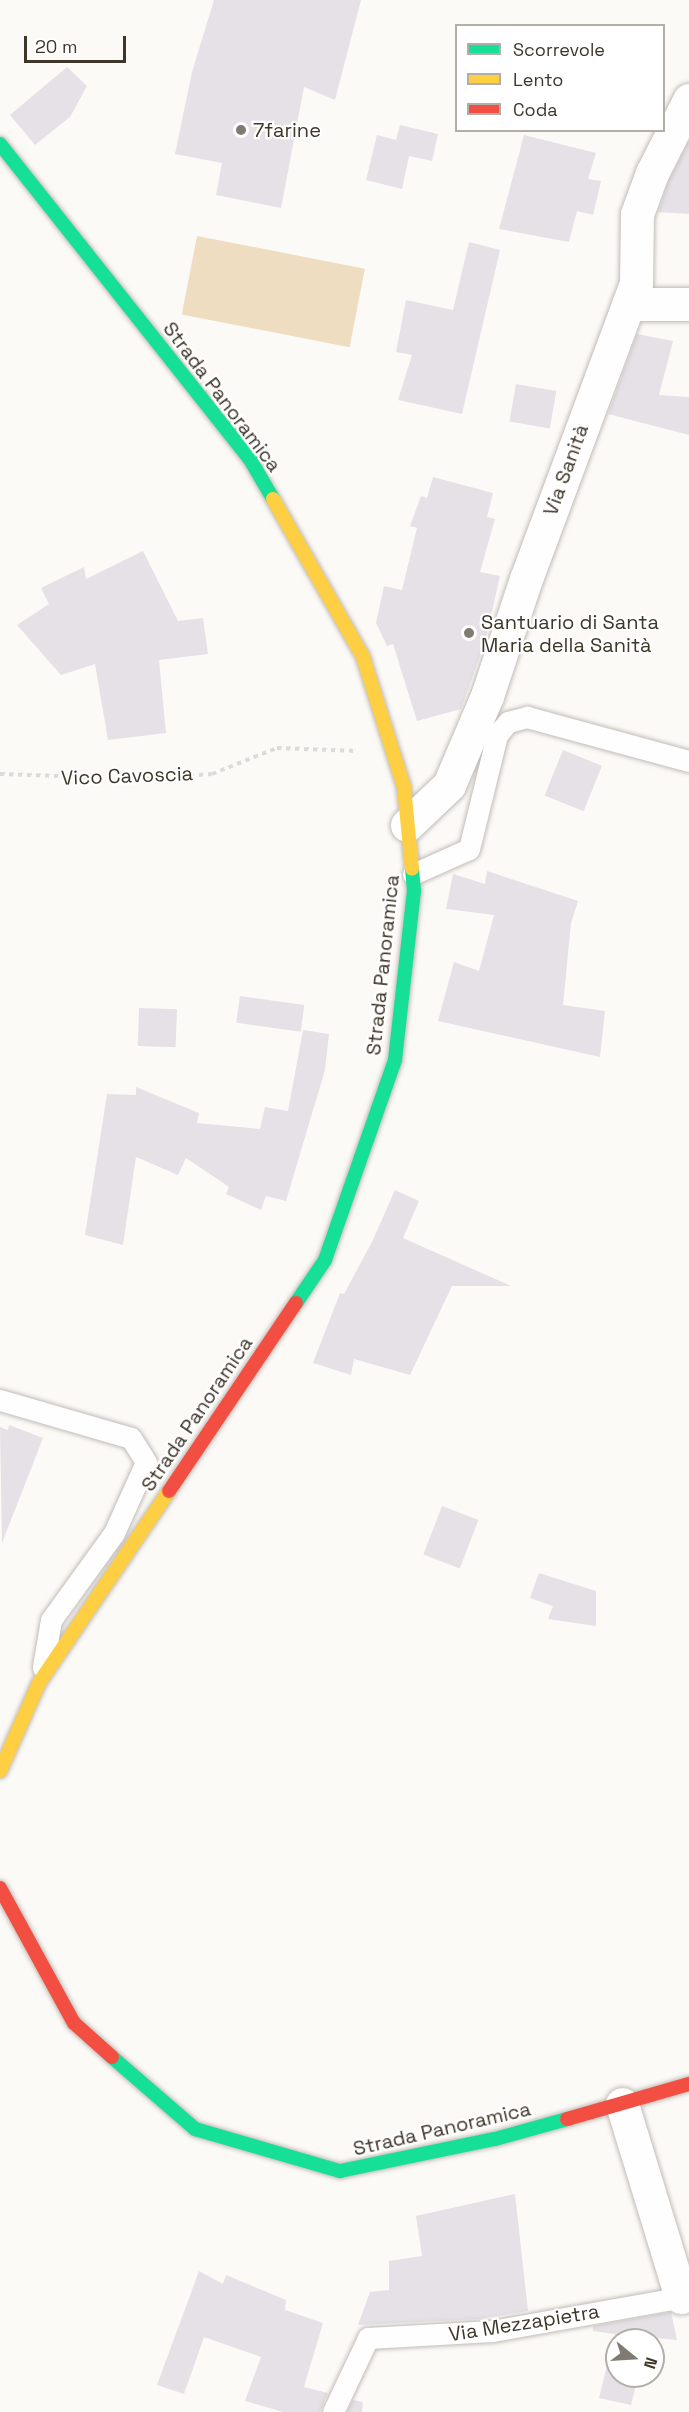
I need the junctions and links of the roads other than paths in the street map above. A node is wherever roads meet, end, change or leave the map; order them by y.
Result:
1 (689, 100) edge
2 (0, 144) edge
3 (628, 304) junction
4 (689, 304) edge
5 (689, 761) edge
6 (407, 825) junction
7 (413, 873) junction
8 (0, 1400) edge
9 (42, 1679) junction
10 (0, 1771) edge
11 (0, 1888) edge
12 (689, 2084) edge
13 (622, 2104) junction
14 (685, 2296) edge
15 (333, 2412) edge

1 - 3 street, Via Sanità
2 - 6 main road, Strada Panoramica
3 - 4 street
3 - 6 street, Via Sanità
5 - 7 lane
6 - 7 main road, Strada Panoramica
7 - 9 main road, Strada Panoramica
8 - 9 lane
9 - 10 main road, Strada Panoramica
11 - 13 main road, Strada Panoramica
12 - 13 main road, Strada Panoramica
13 - 14 street
14 - 15 lane, Via Mezzapietra

